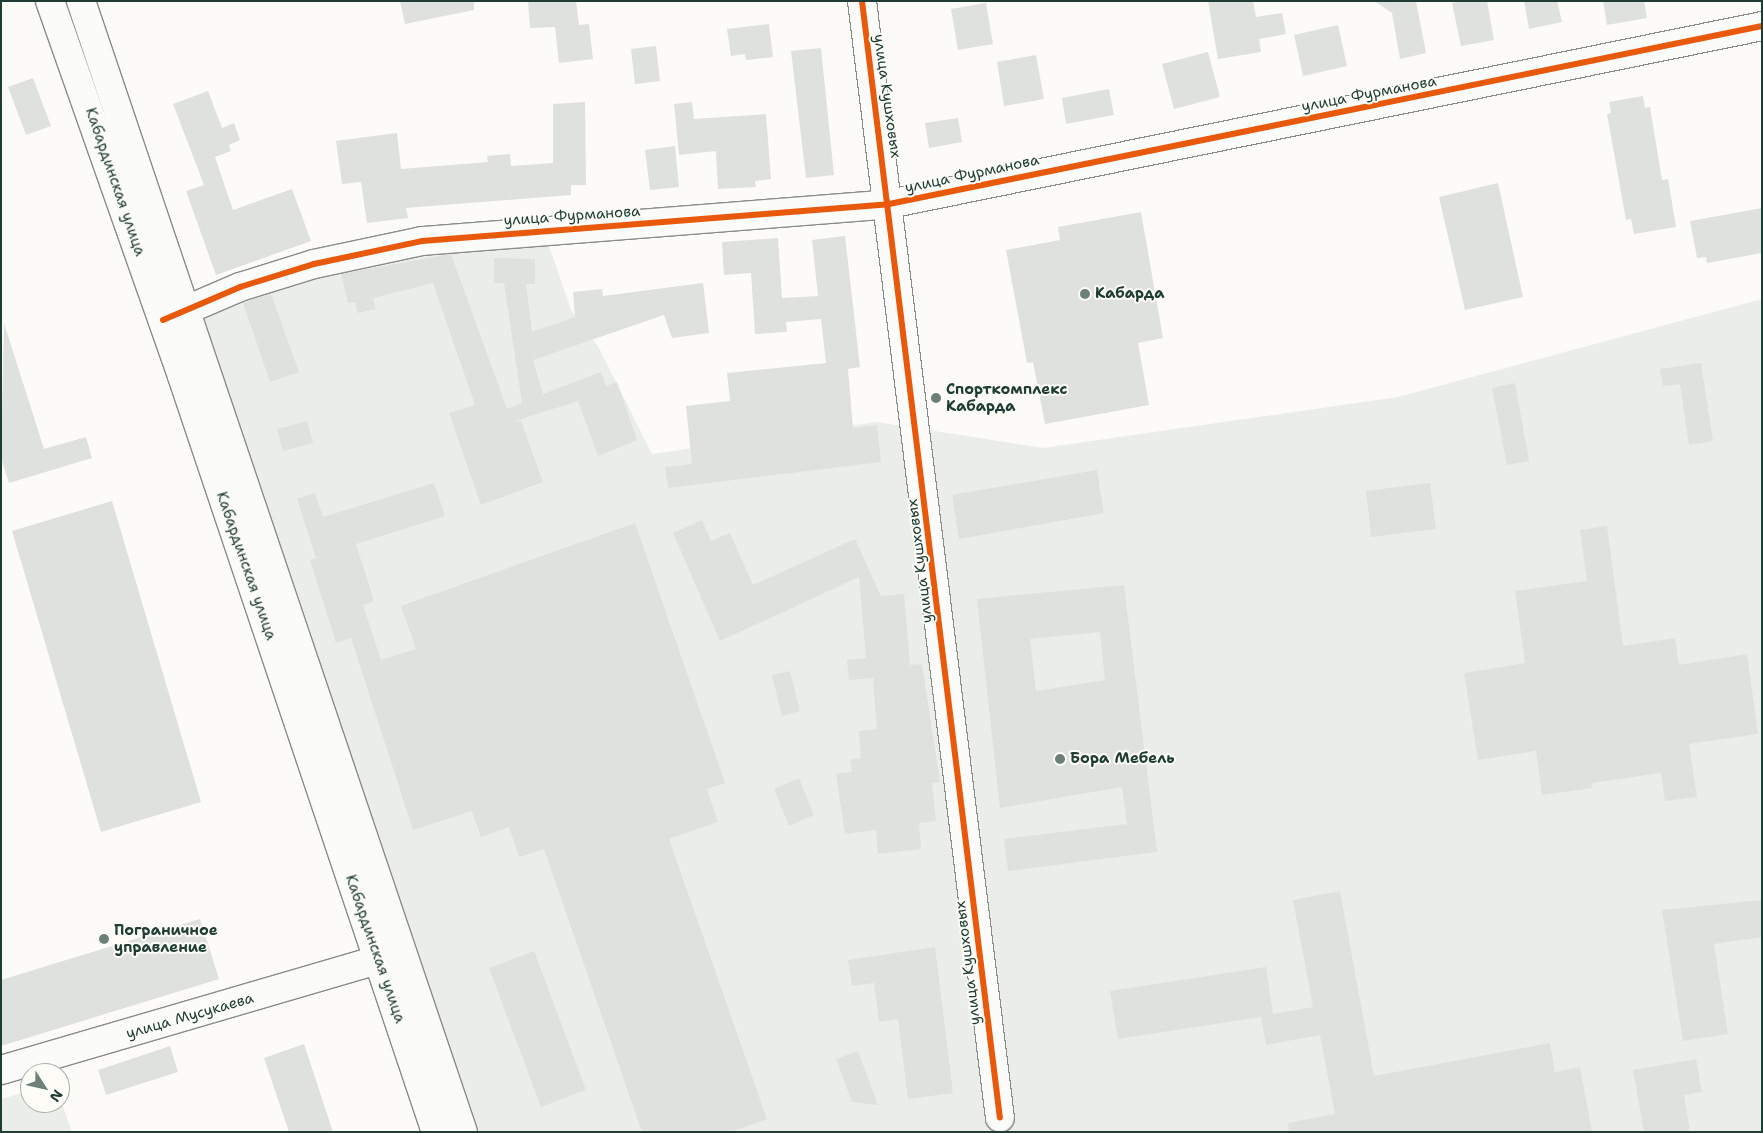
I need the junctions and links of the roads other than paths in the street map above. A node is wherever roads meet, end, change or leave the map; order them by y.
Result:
1 (50, 1) edge
2 (81, 1) edge
3 (862, 1) edge
4 (1762, 26) edge
5 (889, 204) junction
6 (174, 315) junction
7 (391, 956) junction
8 (1, 1070) edge
9 (1000, 1118) dead end
10 (436, 1132) edge
11 (463, 1132) edge

1 - 6 street, Кабардинская улица
2 - 6 street, Кабардинская улица
3 - 5 street, улица Кушховых
4 - 5 street, улица Фурманова
5 - 6 street, улица Фурманова
5 - 9 street, улица Кушховых
6 - 7 street, Кабардинская улица
7 - 8 street, улица Мусукаева
7 - 10 street, Кабардинская улица
7 - 11 street, Кабардинская улица

